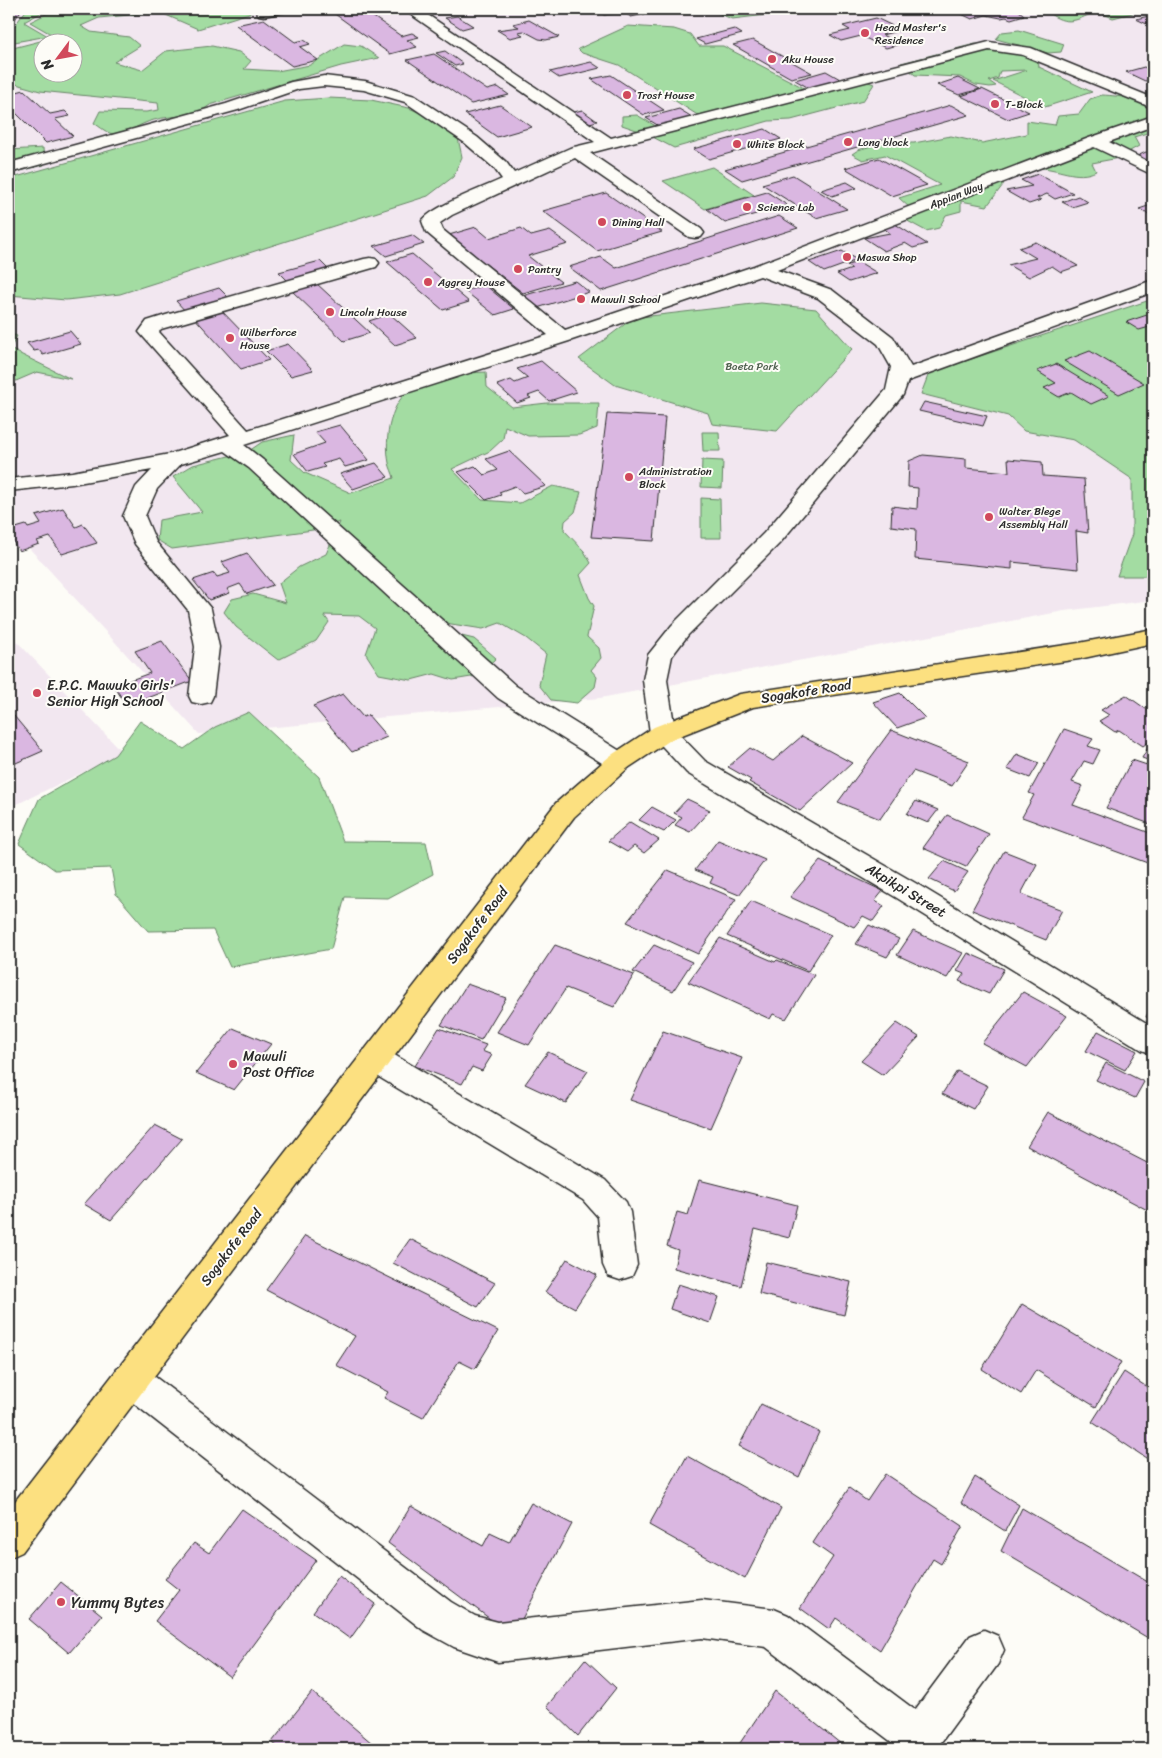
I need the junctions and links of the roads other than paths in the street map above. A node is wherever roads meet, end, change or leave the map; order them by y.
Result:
1 (279, 9) edge
2 (410, 9) edge
3 (264, 12) dead end
4 (1153, 103) edge
5 (1153, 121) edge
6 (1095, 141) junction
7 (608, 144) junction
8 (576, 151) junction
9 (9, 168) edge
10 (1153, 170) edge
11 (511, 180) junction
12 (695, 233) dead end
13 (370, 263) dead end
14 (760, 270) junction
15 (1153, 286) edge
16 (562, 337) junction
17 (899, 378) junction
18 (235, 440) junction
19 (174, 460) junction
20 (9, 485) edge
21 (1153, 636) edge
22 (201, 696) dead end
23 (663, 733) junction
24 (619, 762) junction
25 (1153, 1042) edge
26 (375, 1059) junction
27 (620, 1265) dead end
28 (130, 1380) junction
29 (9, 1539) edge
30 (984, 1650) dead end
31 (915, 1744) edge

1 - 3 street
2 - 7 street
4 - 7 street
5 - 6 street, Appian Way
6 - 10 street
6 - 14 street, Appian Way
7 - 8 street
8 - 11 street
8 - 12 street
9 - 11 street
11 - 16 street
13 - 18 street
14 - 16 street, Appian Way
14 - 17 street
15 - 17 street
16 - 18 street, Appian Way
17 - 23 street
18 - 19 street, Appian Way
18 - 24 street
19 - 20 street, Appian Way
19 - 22 street
21 - 23 main road, Sogakofe Road
23 - 24 main road, Sogakofe Road
23 - 25 street, Akpikpi Street
24 - 26 main road, Sogakofe Road
26 - 27 street
26 - 28 main road, Sogakofe Road
28 - 29 main road, Sogakofe Road
28 - 31 street
30 - 31 street

